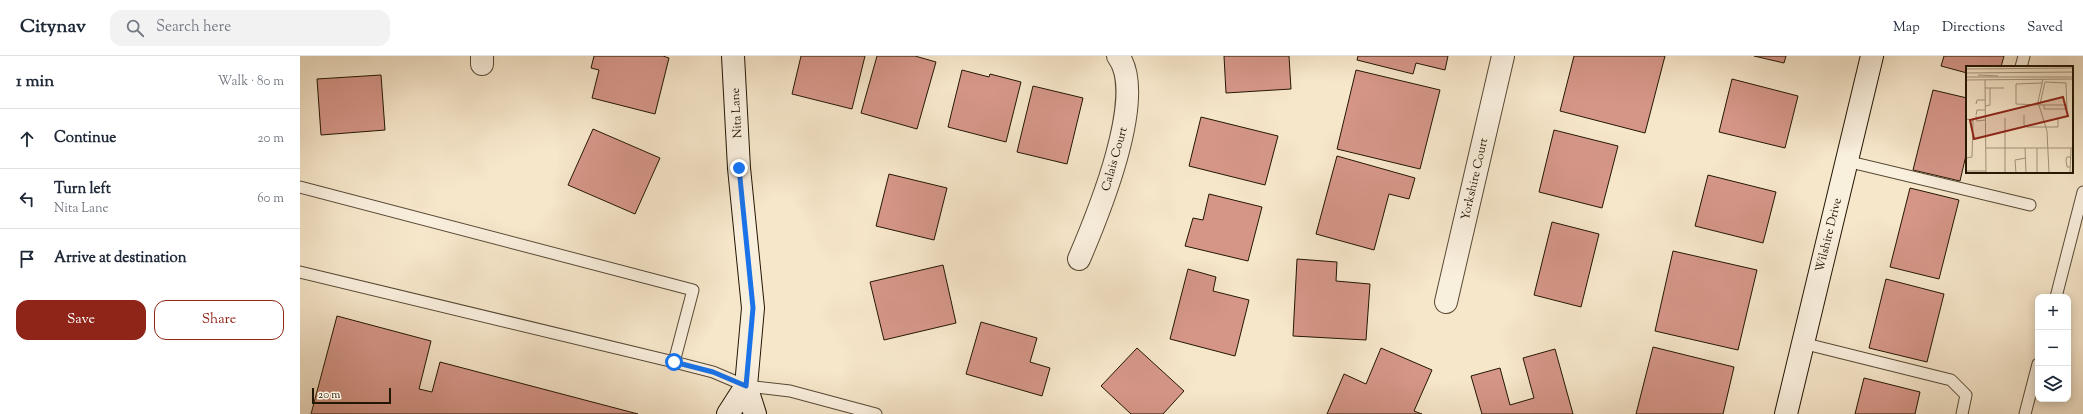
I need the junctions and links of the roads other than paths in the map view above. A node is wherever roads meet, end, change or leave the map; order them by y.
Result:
1 (733, 56) edge
2 (1118, 56) edge
3 (1503, 56) edge
4 (1872, 56) edge
5 (2024, 56) edge
6 (2021, 66) edge
7 (1846, 161) junction
8 (300, 187) edge
9 (2083, 192) edge
10 (2030, 205) dead end
11 (1079, 259) dead end
12 (300, 272) edge
13 (2057, 294) edge
14 (1446, 302) dead end
15 (1802, 343) junction
16 (674, 362) junction
17 (2037, 366) edge
18 (746, 386) junction
19 (728, 414) edge
20 (755, 414) edge
21 (876, 414) edge
22 (1786, 414) edge
23 (1962, 414) edge
24 (2025, 414) edge

1 - 18 street, Nita Lane
2 - 11 street, Calais Court
3 - 14 street, Yorkshire Court
4 - 7 street, Wilshire Drive
5 - 6 lane
7 - 10 lane
7 - 15 street, Wilshire Drive
8 - 16 lane
9 - 13 lane
12 - 16 lane
15 - 22 street, Wilshire Drive
15 - 23 lane
16 - 18 lane
17 - 24 lane
18 - 19 street, Nita Lane
18 - 20 street, Nita Lane
18 - 21 lane

